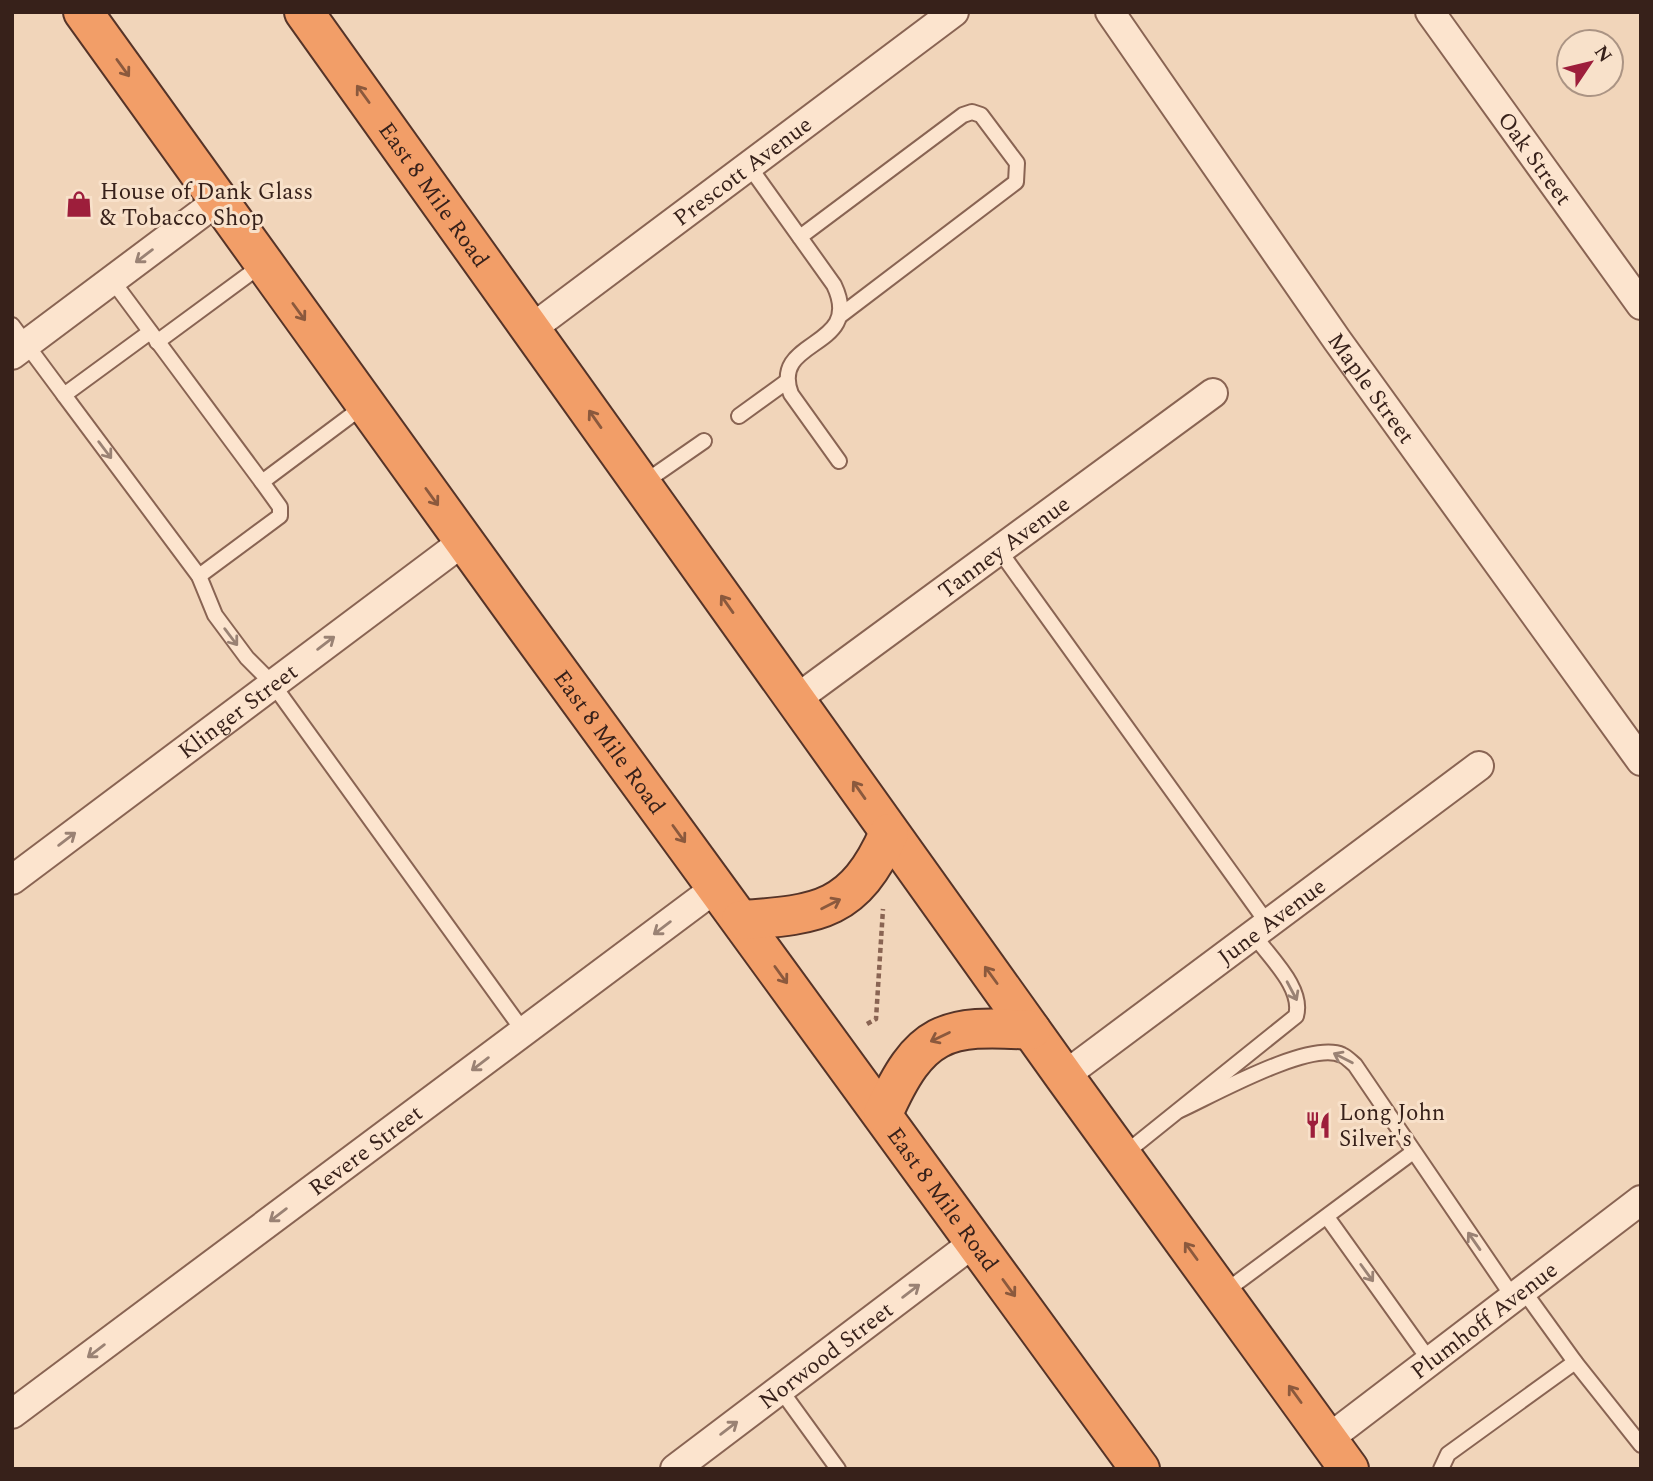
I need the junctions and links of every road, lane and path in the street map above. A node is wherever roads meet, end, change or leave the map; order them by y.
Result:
1 (83, 12) edge
2 (304, 12) edge
3 (954, 12) edge
4 (1110, 12) edge
5 (1430, 12) edge
6 (749, 166) junction
7 (219, 200) junction
8 (800, 237) junction
9 (264, 264) junction
10 (112, 280) junction
11 (1641, 305) edge
12 (841, 315) junction
13 (531, 329) junction
14 (153, 337) junction
15 (17, 341) edge
16 (786, 382) junction
17 (1213, 393) dead end
18 (64, 395) junction
19 (365, 405) junction
20 (740, 416) dead end
21 (704, 441) dead end
22 (839, 461) dead end
23 (262, 482) junction
24 (641, 484) junction
25 (464, 541) junction
26 (999, 550) junction
27 (199, 576) junction
28 (272, 683) junction
29 (795, 700) junction
30 (1641, 761) edge
31 (1479, 766) dead end
32 (890, 833) junction
33 (12, 880) edge
34 (717, 887) junction
35 (892, 902) dead end
36 (741, 919) junction
37 (1261, 930) junction
38 (867, 1024) dead end
39 (1031, 1030) junction
40 (524, 1032) junction
41 (1064, 1076) junction
42 (1180, 1110) junction
43 (883, 1114) junction
44 (1413, 1152) junction
45 (1123, 1156) junction
46 (1641, 1200) edge
47 (1327, 1217) junction
48 (976, 1241) junction
49 (1223, 1293) junction
50 (1518, 1294) junction
51 (1430, 1361) junction
52 (1575, 1362) junction
53 (780, 1389) junction
54 (12, 1414) edge
55 (1641, 1445) edge
56 (1339, 1454) edge
57 (675, 1469) edge
58 (838, 1469) edge
59 (1140, 1469) edge
60 (1441, 1469) edge

1 -> 7 highway, East 8 Mile Road
13 -> 2 highway, East 8 Mile Road
3 - 6 street, Prescott Avenue
4 - 30 street, Maple Street
5 - 11 street, Oak Street
6 - 8 lane
6 - 13 street, Prescott Avenue
7 - 9 highway, East 8 Mile Road
7 -> 10 street
8 - 12 lane
8 - 12 lane
9 - 14 lane
9 -> 19 highway, East 8 Mile Road
10 - 14 lane
10 - 15 street
12 - 16 lane
24 -> 13 highway, East 8 Mile Road
14 - 18 lane
14 - 23 lane
15 - 18 lane
16 - 20 lane
16 - 22 lane
17 - 26 street, Tanney Avenue
18 -> 27 lane
19 - 23 lane
19 -> 25 highway, East 8 Mile Road
21 - 24 lane
23 - 27 lane
29 -> 24 highway, East 8 Mile Road
28 -> 25 street, Klinger Street
25 -> 34 highway, East 8 Mile Road
26 - 29 street, Tanney Avenue
26 - 37 lane
27 -> 28 lane
33 -> 28 street, Klinger Street
28 - 40 lane
32 -> 29 highway, East 8 Mile Road
31 - 37 street, June Avenue
36 -> 32 highway
39 -> 32 highway, East 8 Mile Road
34 - 36 highway, East 8 Mile Road
34 -> 40 street, Revere Street
35 - 38 path
36 -> 43 highway, East 8 Mile Road
37 - 41 street, June Avenue
37 -> 42 lane
39 - 41 highway, East 8 Mile Road
39 -> 43 highway
40 -> 54 street, Revere Street
41 - 45 highway, East 8 Mile Road
44 -> 42 lane
42 - 45 lane
43 - 48 highway, East 8 Mile Road
44 - 47 lane
50 -> 44 lane
49 -> 45 highway, East 8 Mile Road
46 - 50 street, Plumhoff Avenue
47 - 49 lane
47 -> 51 lane
53 -> 48 street, Norwood Street
48 -> 59 highway, East 8 Mile Road
56 -> 49 highway, East 8 Mile Road
50 - 51 street, Plumhoff Avenue
50 - 52 lane
51 - 56 street, Plumhoff Avenue
52 - 55 lane
52 - 60 lane
57 -> 53 street, Norwood Street
53 - 58 lane

